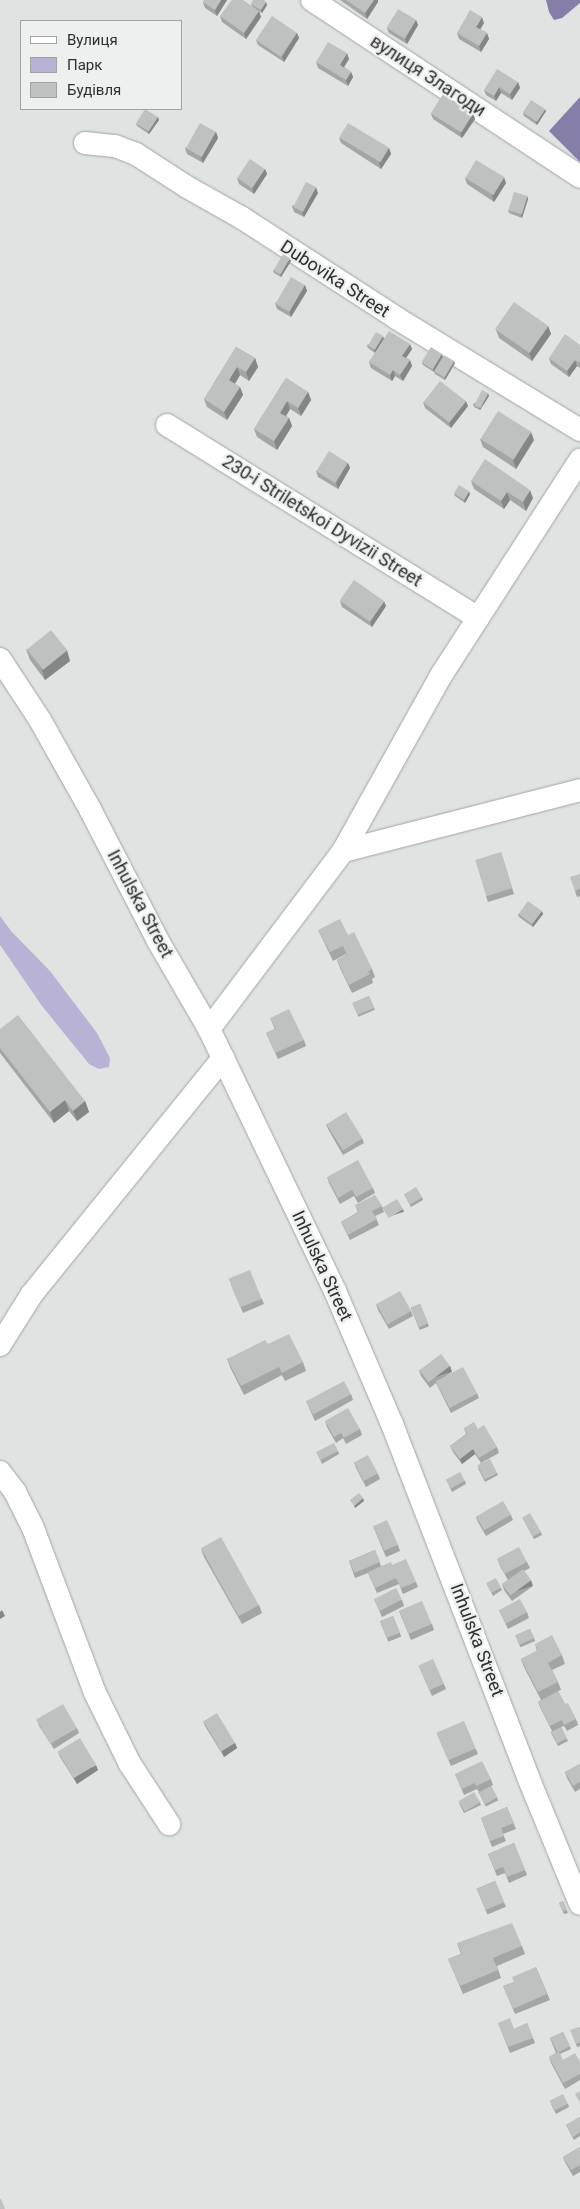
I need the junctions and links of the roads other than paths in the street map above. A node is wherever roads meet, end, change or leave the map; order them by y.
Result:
1 (312, 0) edge
2 (85, 143) dead end
3 (580, 177) edge
4 (167, 425) dead end
5 (580, 430) edge
6 (580, 460) edge
7 (478, 618) junction
8 (0, 659) edge
9 (580, 790) edge
10 (343, 851) junction
11 (210, 1029) junction
12 (223, 1058) junction
13 (0, 1345) edge
14 (0, 1472) edge
15 (169, 1824) dead end
16 (580, 1904) edge

1 - 3 street, вулиця Злагоди
2 - 5 street, Dubovika Street
4 - 7 street, 230-i Striletskoi Dyvizii Street
6 - 7 street
7 - 10 street
8 - 11 street, Inhulska Street
9 - 10 street
10 - 11 street
11 - 12 street, Inhulska Street
12 - 13 street
12 - 16 street, Inhulska Street
14 - 15 street

